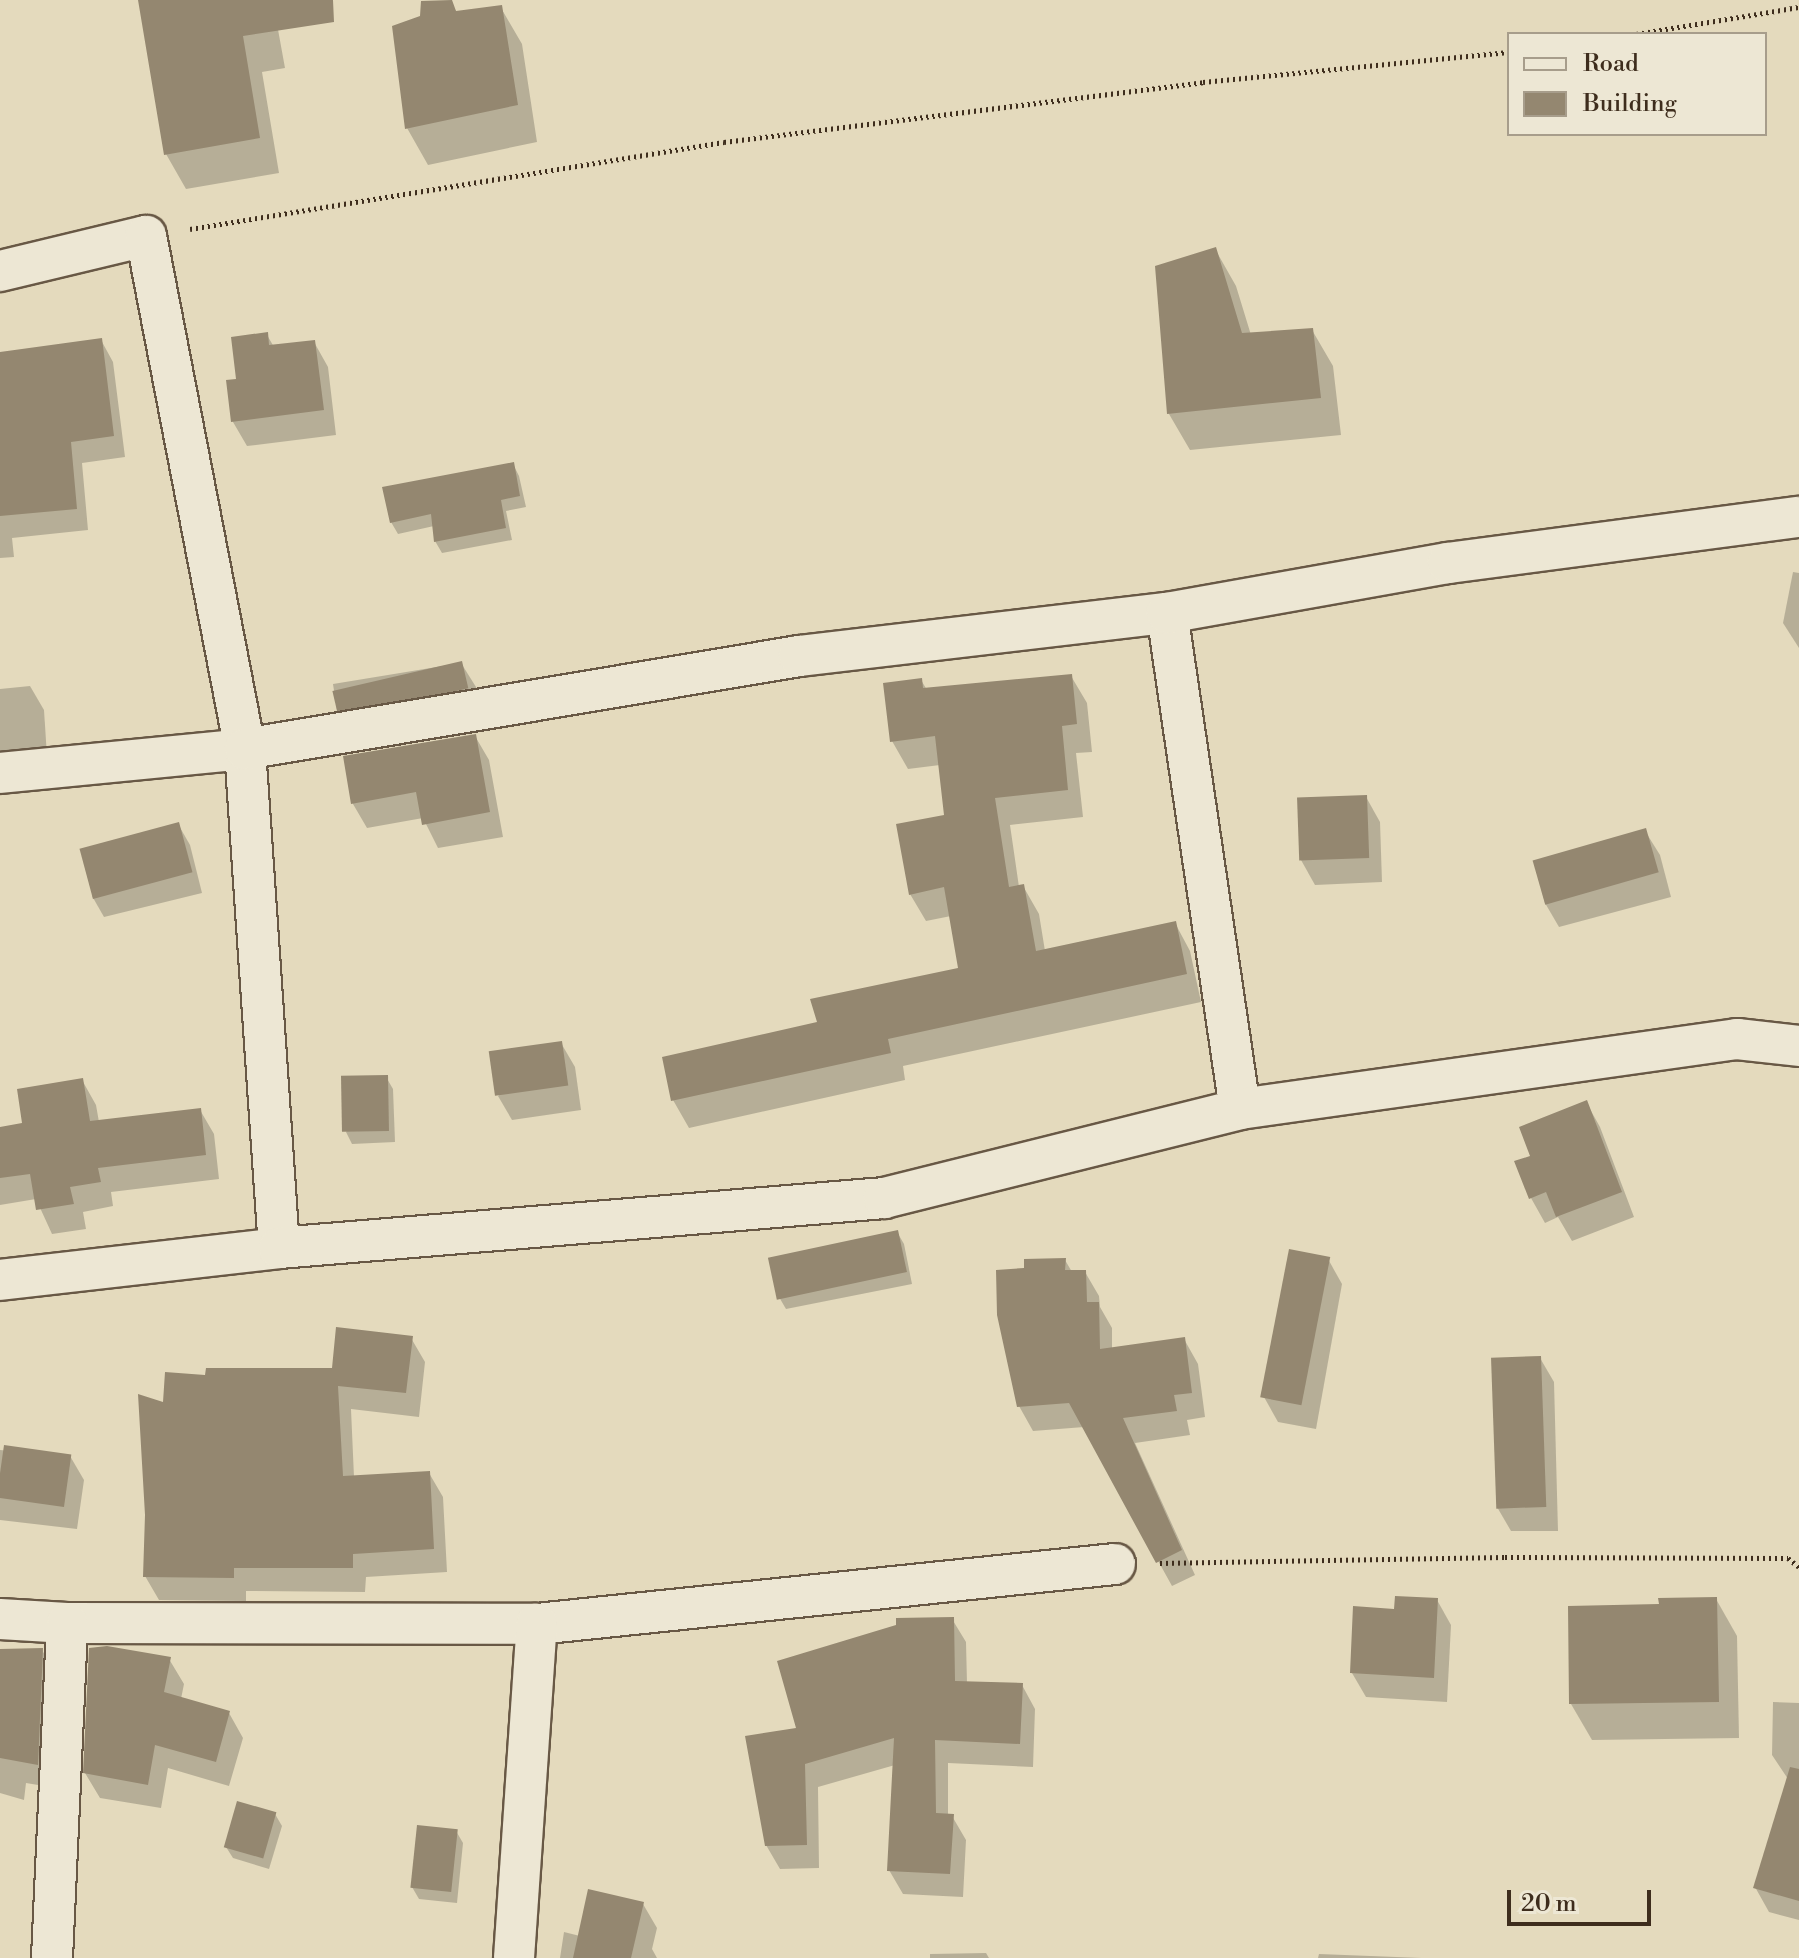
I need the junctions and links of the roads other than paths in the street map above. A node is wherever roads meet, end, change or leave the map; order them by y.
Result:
1 (0, 271) edge
2 (1799, 517) edge
3 (1167, 613) junction
4 (245, 749) junction
5 (0, 773) edge
6 (1799, 1046) edge
7 (1240, 1109) junction
8 (279, 1248) junction
9 (0, 1280) edge
10 (1115, 1564) road end
11 (0, 1619) edge
12 (67, 1623) junction
13 (537, 1624) junction
14 (52, 1958) edge
15 (514, 1958) edge

1 - 4 street
2 - 3 street
3 - 4 street
3 - 7 street
4 - 5 street
4 - 8 street
6 - 7 street
7 - 8 street
8 - 9 street
10 - 13 street
11 - 12 street
12 - 13 street
12 - 14 street
13 - 15 street

